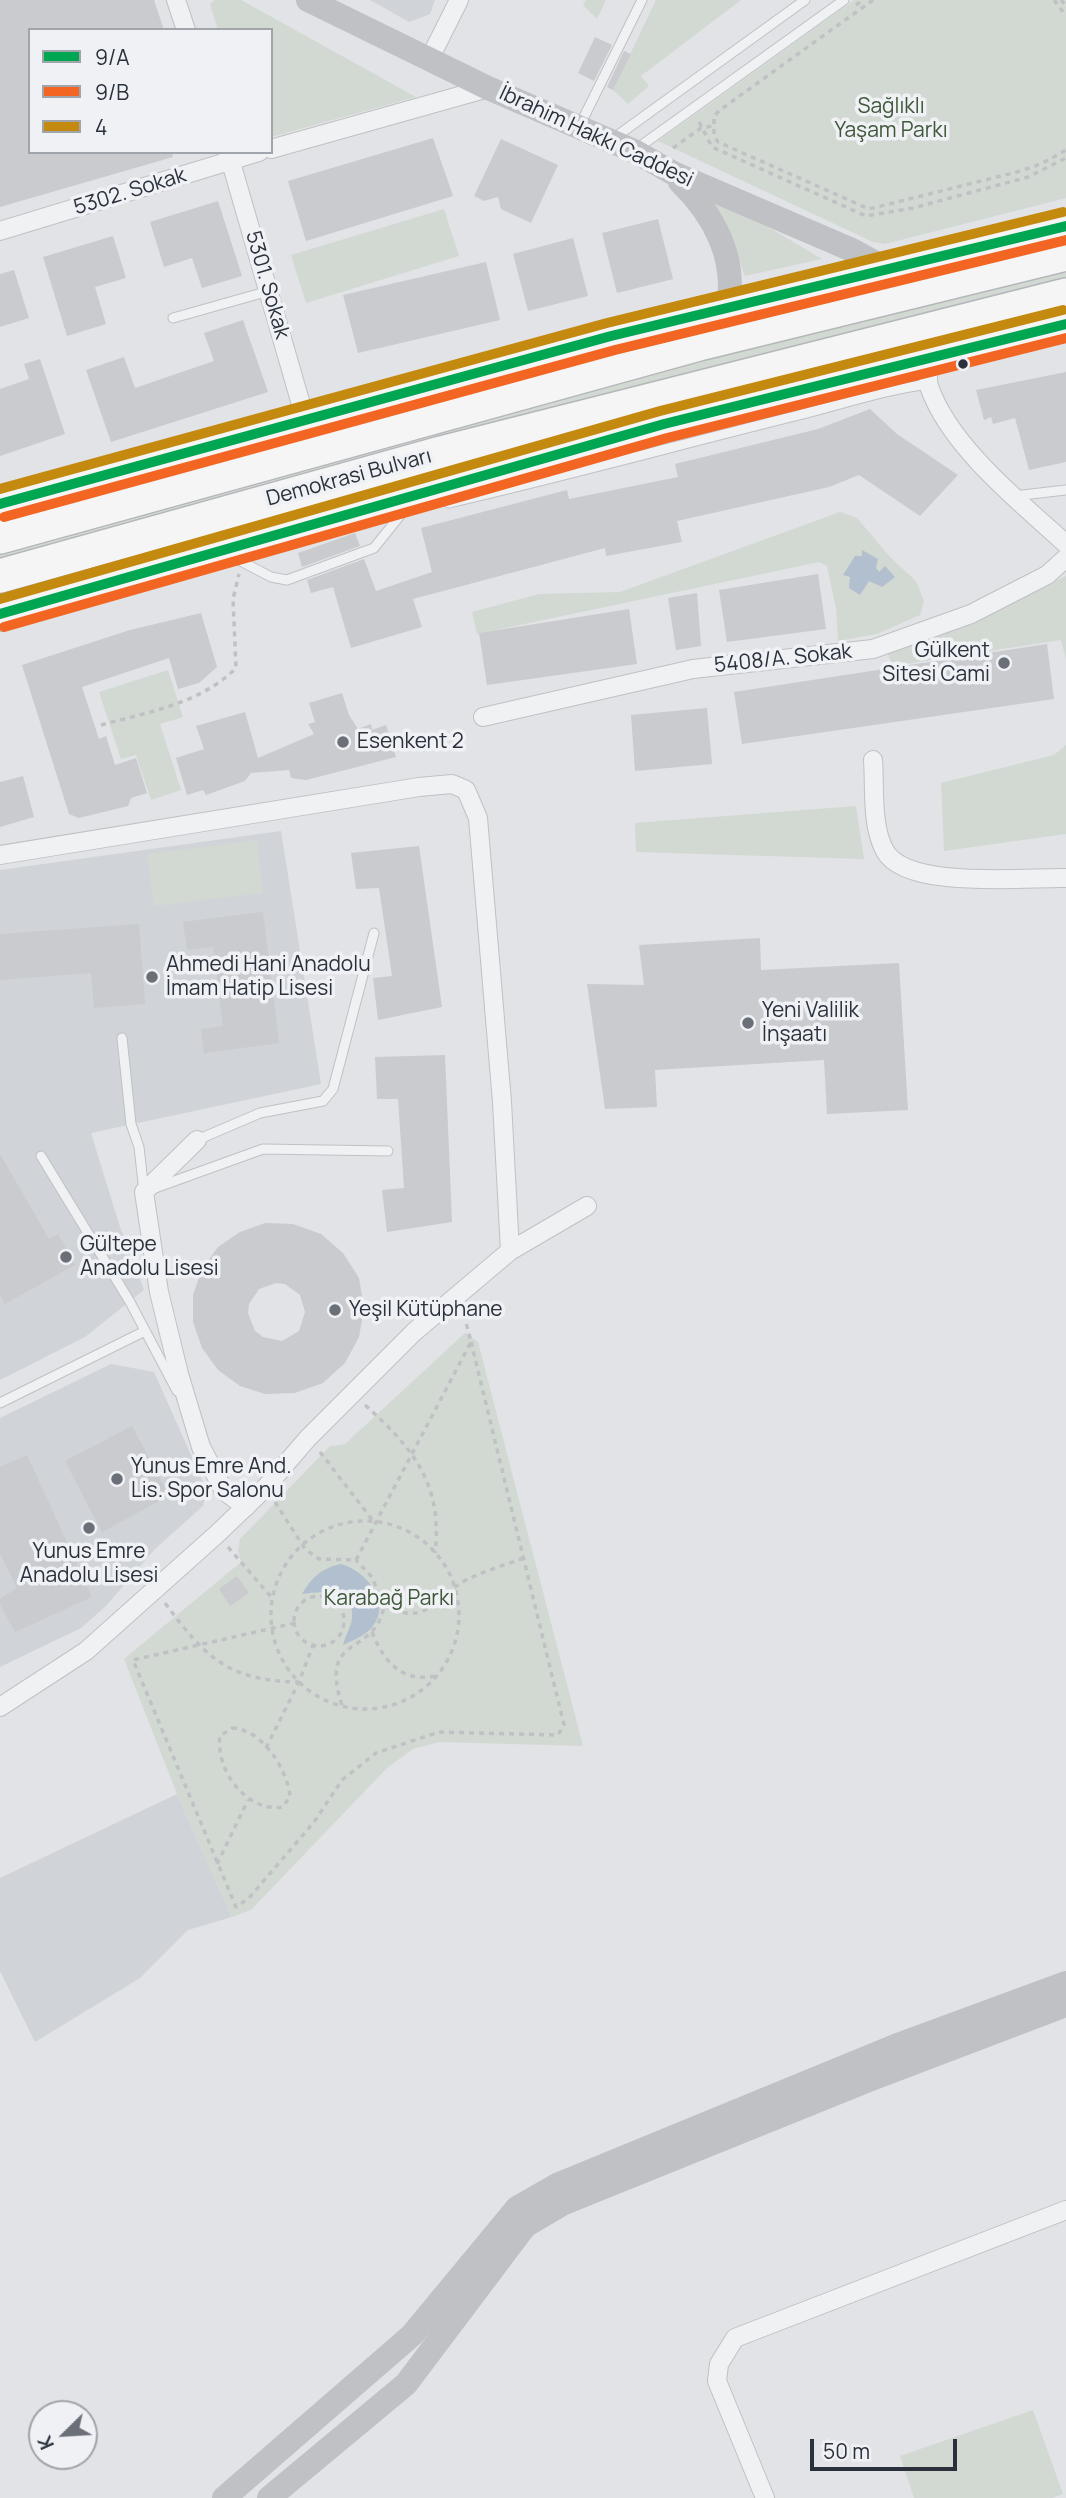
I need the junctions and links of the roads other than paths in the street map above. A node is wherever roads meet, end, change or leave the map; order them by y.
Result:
1 (176, 0) edge
2 (307, 0) edge
3 (459, 0) edge
4 (642, 0) edge
5 (805, 0) edge
6 (844, 0) edge
7 (185, 28) edge
8 (430, 58) junction
9 (488, 88) junction
10 (579, 129) junction
11 (610, 141) junction
12 (273, 148) edge
13 (229, 156) edge
14 (654, 162) junction
15 (1066, 226) edge
16 (0, 231) edge
17 (1066, 254) edge
18 (887, 269) junction
19 (269, 291) junction
20 (1066, 295) edge
21 (728, 307) junction
22 (173, 318) dead end
23 (1066, 324) edge
24 (930, 369) junction
25 (305, 418) junction
26 (1066, 490) edge
27 (420, 491) junction
28 (1012, 496) junction
29 (0, 504) edge
30 (0, 537) edge
31 (1066, 544) edge
32 (230, 556) junction
33 (1066, 558) edge
34 (0, 576) edge
35 (0, 614) edge
36 (484, 717) dead end
37 (873, 760) dead end
38 (0, 855) edge
39 (1066, 878) edge
40 (374, 933) dead end
41 (122, 1038) dead end
42 (197, 1140) joint
43 (388, 1151) dead end
44 (41, 1156) dead end
45 (145, 1192) junction
46 (587, 1206) dead end
47 (510, 1251) junction
48 (145, 1331) junction
49 (0, 1404) edge
50 (201, 1447) junction
51 (246, 1507) junction
52 (0, 1707) edge
53 (1066, 1983) edge
54 (1066, 2005) edge
55 (1066, 2210) edge
56 (224, 2498) edge
57 (269, 2498) edge
58 (765, 2498) edge

1 - 7 street
2 - 8 street, İbrahim Hakkı Caddesi
3 - 8 street
4 - 10 lane
5 - 11 lane
6 - 14 lane
8 - 9 street, İbrahim Hakkı Caddesi
9 - 10 street, İbrahim Hakkı Caddesi
9 - 12 street
10 - 11 street, İbrahim Hakkı Caddesi
11 - 14 street, İbrahim Hakkı Caddesi
13 - 16 street, 5302. Sokak
13 - 19 street, 5301. Sokak
14 - 18 street, İbrahim Hakkı Caddesi
14 - 21 street
15 - 18 highway
17 - 30 highway, Demokrasi Bulvarı
18 - 21 highway
19 - 22 lane
19 - 25 street, 5301. Sokak
20 - 34 highway, Demokrasi Bulvarı
21 - 25 highway
23 - 24 highway
24 - 27 highway
24 - 28 street
25 - 29 highway
26 - 28 lane
27 - 32 highway
27 - 32 lane
28 - 31 street
32 - 35 highway
33 - 36 street, 5408/A. Sokak
37 - 39 street
38 - 47 street
40 - 42 lane
41 - 45 lane
42 - 45 street
43 - 45 lane
44 - 48 lane
45 - 50 street
46 - 47 street
47 - 51 street
48 - 49 lane
48 - 50 lane
50 - 51 street
51 - 52 street
53 - 56 street
54 - 57 street
55 - 58 street

